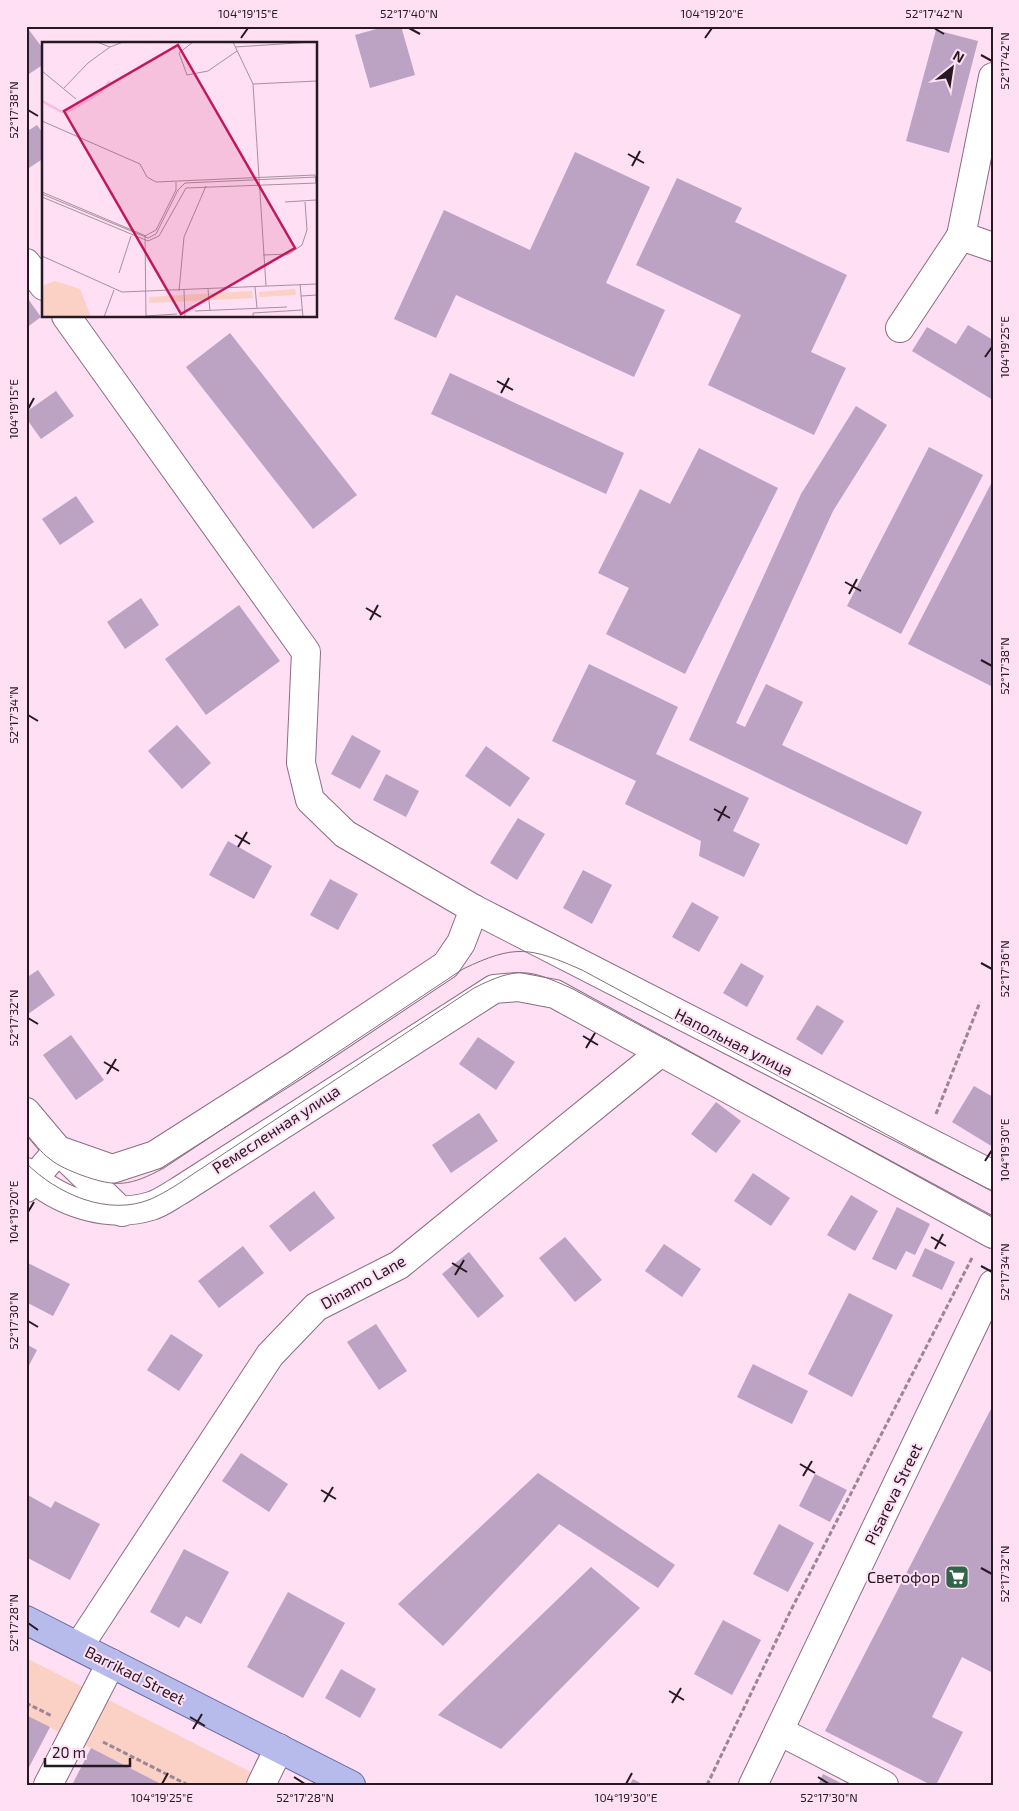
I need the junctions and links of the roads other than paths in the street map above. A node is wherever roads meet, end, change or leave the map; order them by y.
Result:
1 (993, 77) edge
2 (962, 236) junction
3 (993, 247) edge
4 (26, 263) edge
5 (42, 283) edge
6 (67, 318) edge
7 (900, 328) dead end
8 (474, 909) junction
9 (661, 1052) junction
10 (26, 1112) edge
11 (58, 1150) junction
12 (993, 1175) edge
13 (29, 1180) edge
14 (122, 1212) junction
15 (993, 1234) edge
16 (993, 1284) edge
17 (26, 1620) edge
18 (79, 1646) junction
19 (111, 1663) junction
20 (779, 1731) junction
21 (279, 1748) junction
22 (48, 1785) edge
23 (261, 1785) edge
24 (351, 1785) edge
25 (753, 1785) edge
26 (884, 1785) edge

1 - 2 street
2 - 3 street
2 - 7 street
4 - 5 street
6 - 8 street, Напольная улица
8 - 11 street
8 - 12 street, Напольная улица
9 - 14 street, Ремесленная улица
9 - 15 street
9 - 18 street, Dinamo Lane
10 - 11 street
11 - 13 street
11 - 14 street
13 - 14 street, Ремесленная улица
16 - 20 street, Pisareva Street
17 - 18 main road, Barrikad Street
18 - 19 main road, Barrikad Street
19 - 21 main road, Barrikad Street
19 - 22 street
20 - 25 street, Pisareva Street
20 - 26 street
21 - 23 street
21 - 24 main road, Barrikad Street

